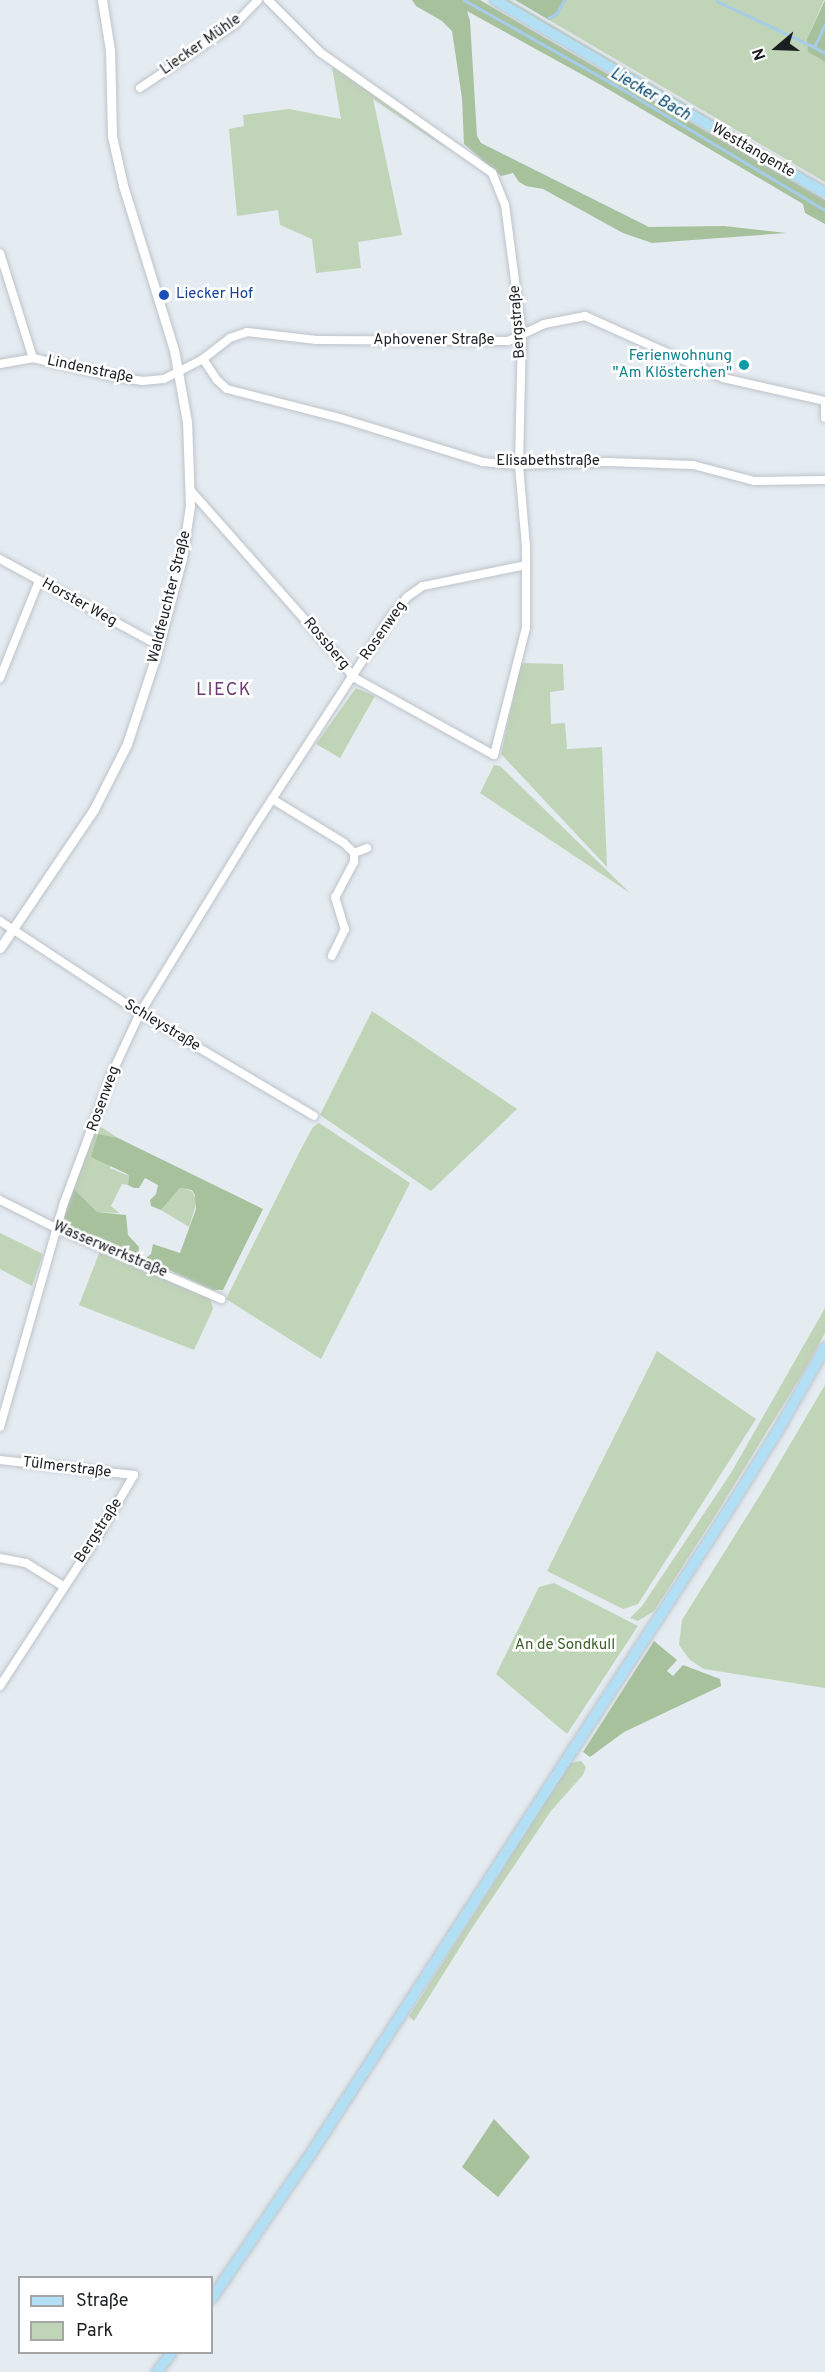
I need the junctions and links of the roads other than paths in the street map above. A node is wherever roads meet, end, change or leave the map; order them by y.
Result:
1 (102, 0) edge
2 (258, 0) edge
3 (268, 0) edge
4 (495, 0) edge
5 (140, 88) dead end
6 (825, 193) edge
7 (0, 254) edge
8 (522, 334) junction
9 (33, 358) junction
10 (203, 359) junction
11 (0, 364) edge
12 (179, 372) junction
13 (825, 401) edge
14 (825, 418) edge
15 (519, 465) junction
16 (825, 480) edge
17 (191, 491) junction
18 (0, 559) edge
19 (526, 565) junction
20 (39, 581) junction
21 (158, 645) junction
22 (353, 677) junction
23 (0, 678) edge
24 (494, 755) joint
25 (272, 799) junction
26 (367, 848) dead end
27 (354, 853) junction
28 (0, 921) edge
29 (13, 931) junction
30 (0, 948) edge
31 (332, 956) dead end
32 (140, 1013) junction
33 (314, 1116) dead end
34 (0, 1200) edge
35 (56, 1228) junction
36 (221, 1299) dead end
37 (825, 1348) edge
38 (0, 1427) edge
39 (0, 1460) edge
40 (134, 1475) joint
41 (0, 1558) edge
42 (63, 1586) junction
43 (0, 1686) edge
44 (213, 2297) edge
45 (170, 2354) edge
46 (157, 2372) edge

1 - 12 street, Waldfeuchter Straße
2 - 5 street, Liecker Mühle
3 - 8 street, Bergstraße
4 - 6 main road, Westtangente
7 - 9 street
8 - 10 street, Aphovener Straße
8 - 13 street, Aphovener Straße
8 - 15 street, Bergstraße
9 - 11 street, Lindenstraße
9 - 12 street, Lindenstraße
10 - 12 street, Aphovener Straße
10 - 15 street, Elisabethstraße
12 - 17 street, Waldfeuchter Straße
13 - 14 street
15 - 16 street, Elisabethstraße
15 - 19 street, Bergstraße
17 - 21 street, Waldfeuchter Straße
17 - 22 street, Rossberg
18 - 20 street, Horster Weg
19 - 22 street, Rosenweg
19 - 24 street, Bergstraße
20 - 21 street, Horster Weg
20 - 23 street
21 - 29 street, Waldfeuchter Straße
22 - 24 street, Rossberg
22 - 25 street, Rosenweg
25 - 27 street
25 - 32 street, Rosenweg
26 - 27 street
27 - 31 street
28 - 29 street, Schleystraße
29 - 30 street, Waldfeuchter Straße
29 - 32 street, Schleystraße
32 - 33 street, Schleystraße
32 - 35 street, Rosenweg
34 - 35 street, Wasserwerkstraße
35 - 36 street, Wasserwerkstraße
35 - 38 street, Rosenweg
37 - 44 main road
39 - 40 street, Tülmerstraße
40 - 42 street, Bergstraße
41 - 42 street
42 - 43 street, Bergstraße
45 - 46 main road

